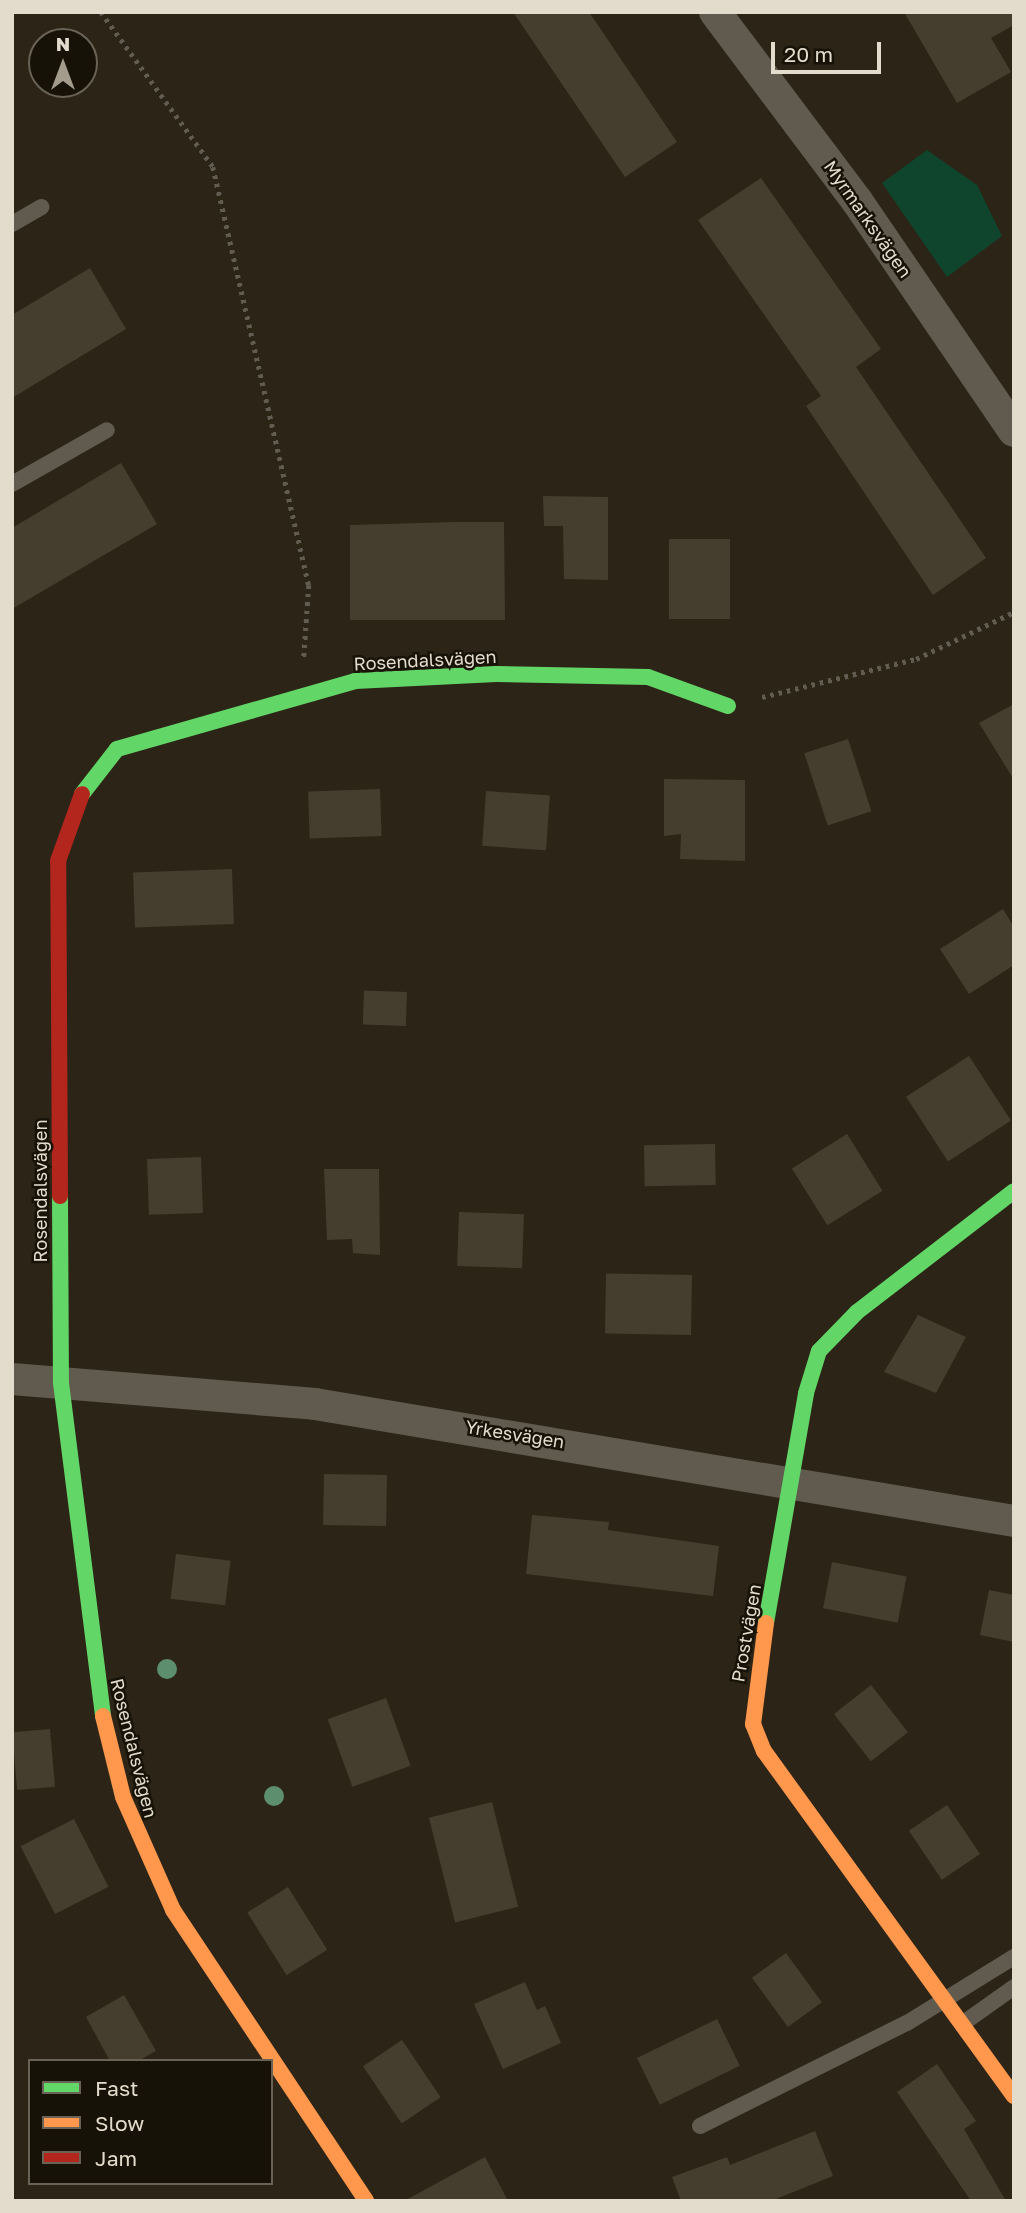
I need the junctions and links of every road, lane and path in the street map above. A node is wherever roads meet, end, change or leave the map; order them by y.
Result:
1 (101, 12) edge
2 (715, 12) edge
3 (41, 208) dead end
4 (12, 224) edge
5 (107, 430) dead end
6 (1014, 431) edge
7 (12, 484) edge
8 (1014, 612) edge
9 (310, 692) junction
10 (728, 706) joint
11 (1014, 1191) edge
12 (12, 1379) edge
13 (61, 1383) junction
14 (795, 1480) junction
15 (1014, 1521) edge
16 (1014, 1957) edge
17 (1014, 1987) edge
18 (944, 1999) junction
19 (962, 2024) junction
20 (272, 2059) edge
21 (273, 2061) edge
22 (1014, 2096) edge
23 (700, 2126) dead end
24 (366, 2201) edge

1 - 9 path
2 - 6 street, Myrmarksvägen
3 - 4 lane
5 - 7 lane
8 - 10 path
9 - 10 street, Rosendalsvägen
9 - 13 street, Rosendalsvägen
11 - 14 street, Prostvägen
12 - 13 street, Yrkesvägen
13 - 14 street, Yrkesvägen
13 - 20 street, Rosendalsvägen
14 - 15 street, Yrkesvägen
14 - 18 street, Prostvägen
16 - 18 lane
17 - 19 lane
18 - 19 street, Prostvägen
18 - 23 lane
19 - 22 street, Prostvägen
21 - 24 street, Rosendalsvägen

